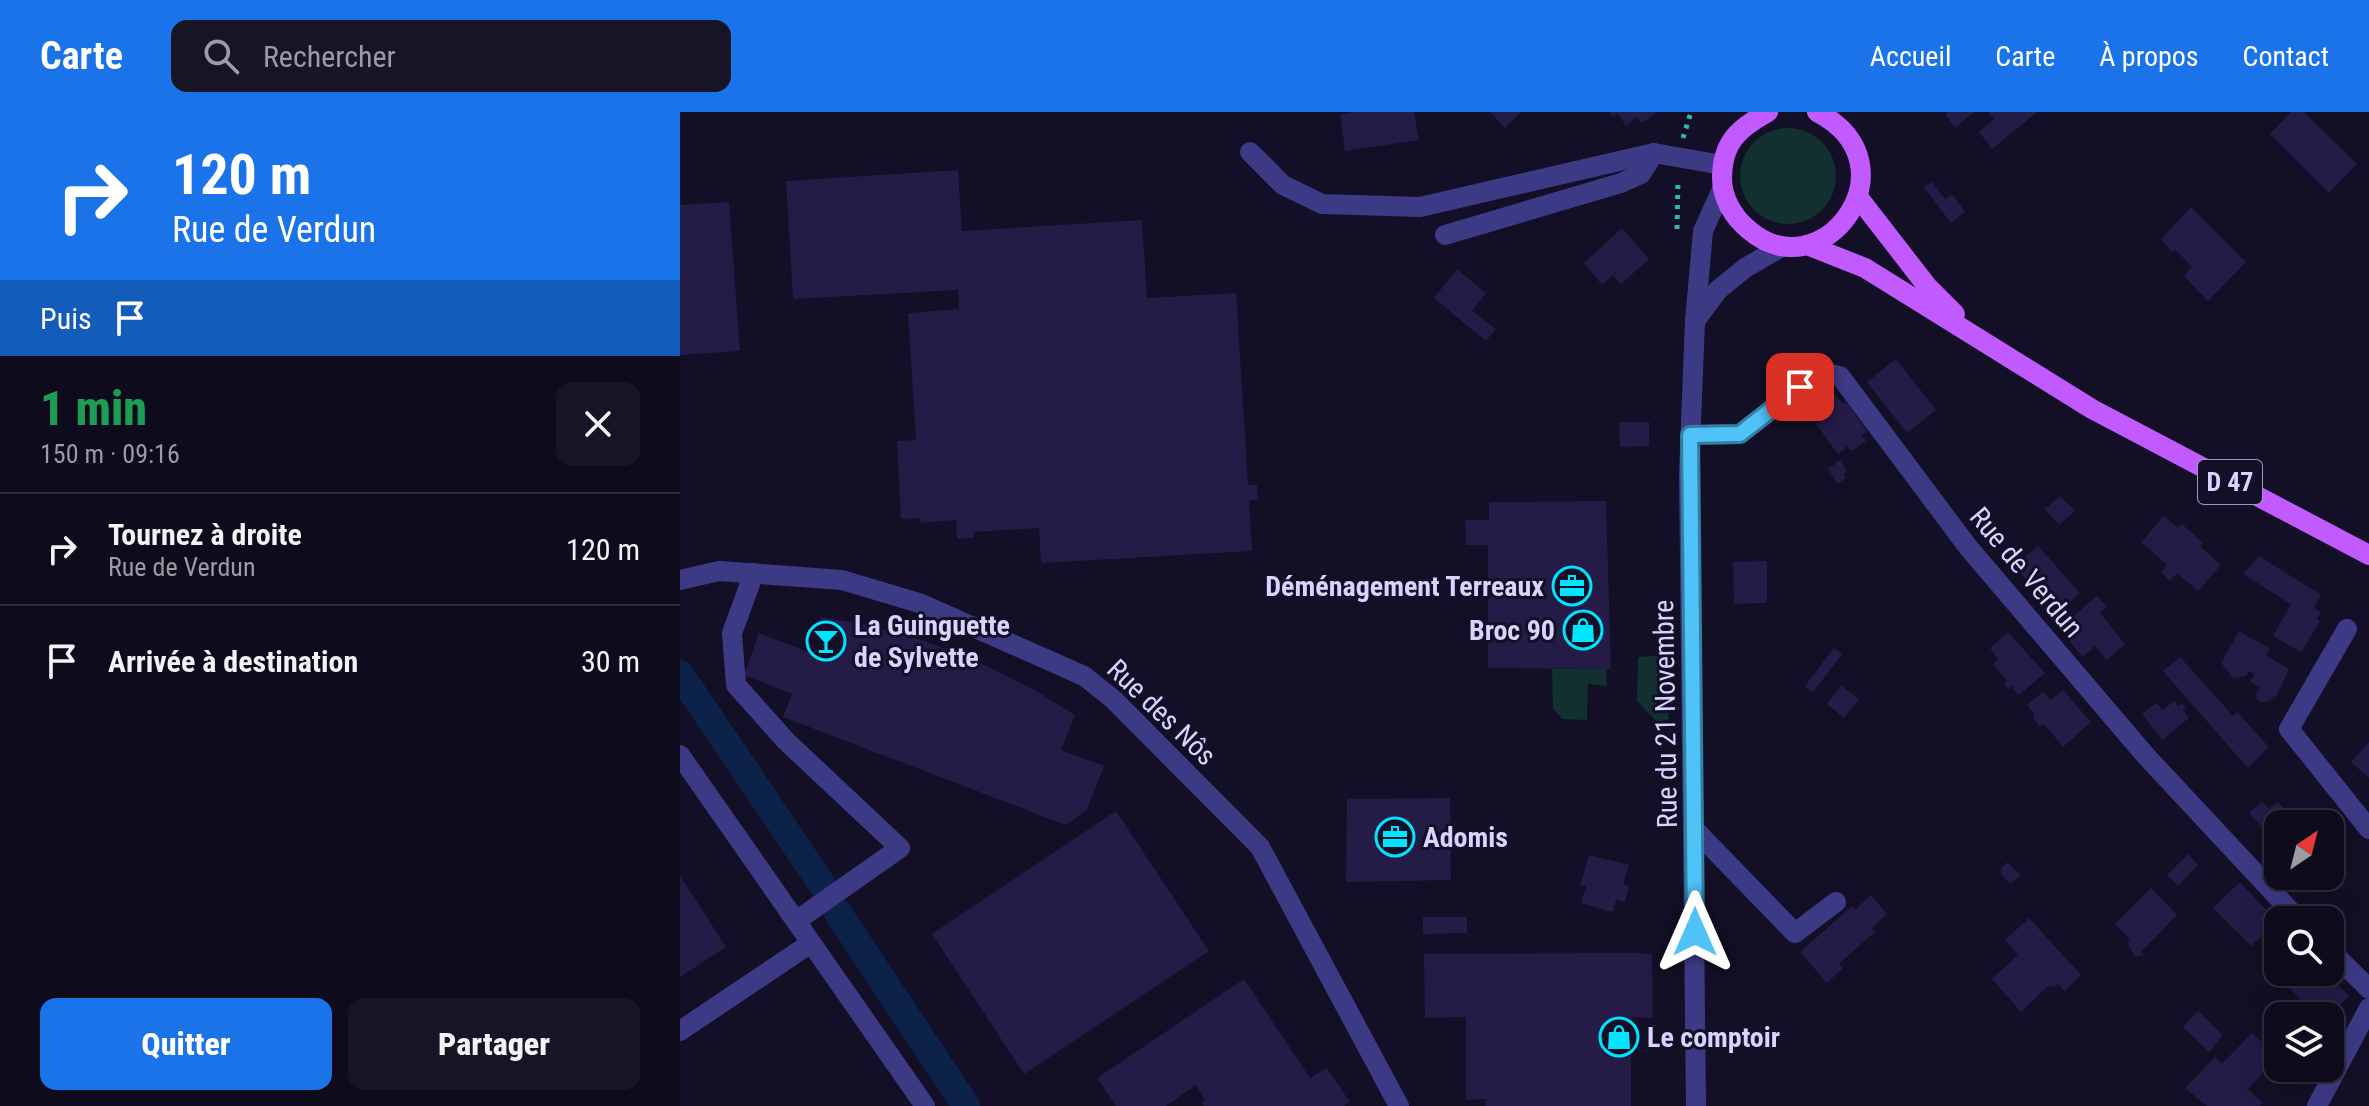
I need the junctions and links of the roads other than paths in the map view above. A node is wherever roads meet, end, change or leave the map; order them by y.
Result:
1 (1768, 112) edge
2 (1818, 112) edge
3 (1743, 119) edge
4 (1250, 152) dead end
5 (1654, 153) junction
6 (1722, 165) junction
7 (1722, 189) junction
8 (1858, 197) junction
9 (1445, 235) dead end
10 (1807, 245) junction
11 (1783, 246) junction
12 (1695, 321) junction
13 (1981, 339) junction
14 (1690, 435) junction
15 (2369, 555) edge
16 (754, 573) junction
17 (680, 580) edge
18 (2347, 629) dead end
19 (680, 755) edge
20 (2369, 829) edge
21 (1695, 830) junction
22 (1836, 902) dead end
23 (2286, 906) edge
24 (796, 921) junction
25 (811, 943) junction
26 (2344, 964) edge
27 (2369, 989) edge
28 (2369, 1008) edge
29 (680, 1031) edge
30 (925, 1106) edge
31 (1399, 1106) edge
32 (1696, 1106) edge
33 (2317, 1106) edge

1 - 3 main road
2 - 8 main road
3 - 6 main road
4 - 5 street
5 - 6 street
5 - 9 street
6 - 7 main road
7 - 11 main road
7 - 12 street, Rue du 21 Novembre
8 - 10 main road
8 - 13 main road, D 47
10 - 11 main road
10 - 13 main road, D 47
11 - 12 street
12 - 14 street, Rue du 21 Novembre
13 - 15 main road, D 47
14 - 21 street, Rue du 21 Novembre
14 - 23 street, Rue de Verdun
16 - 17 street, Rue des Nôs
16 - 24 street
16 - 31 street, Rue des Nôs
18 - 20 street
19 - 24 street
21 - 22 street
21 - 32 street, Rue du 21 Novembre
24 - 25 street
25 - 29 street
25 - 30 street
26 - 27 street
28 - 33 street

